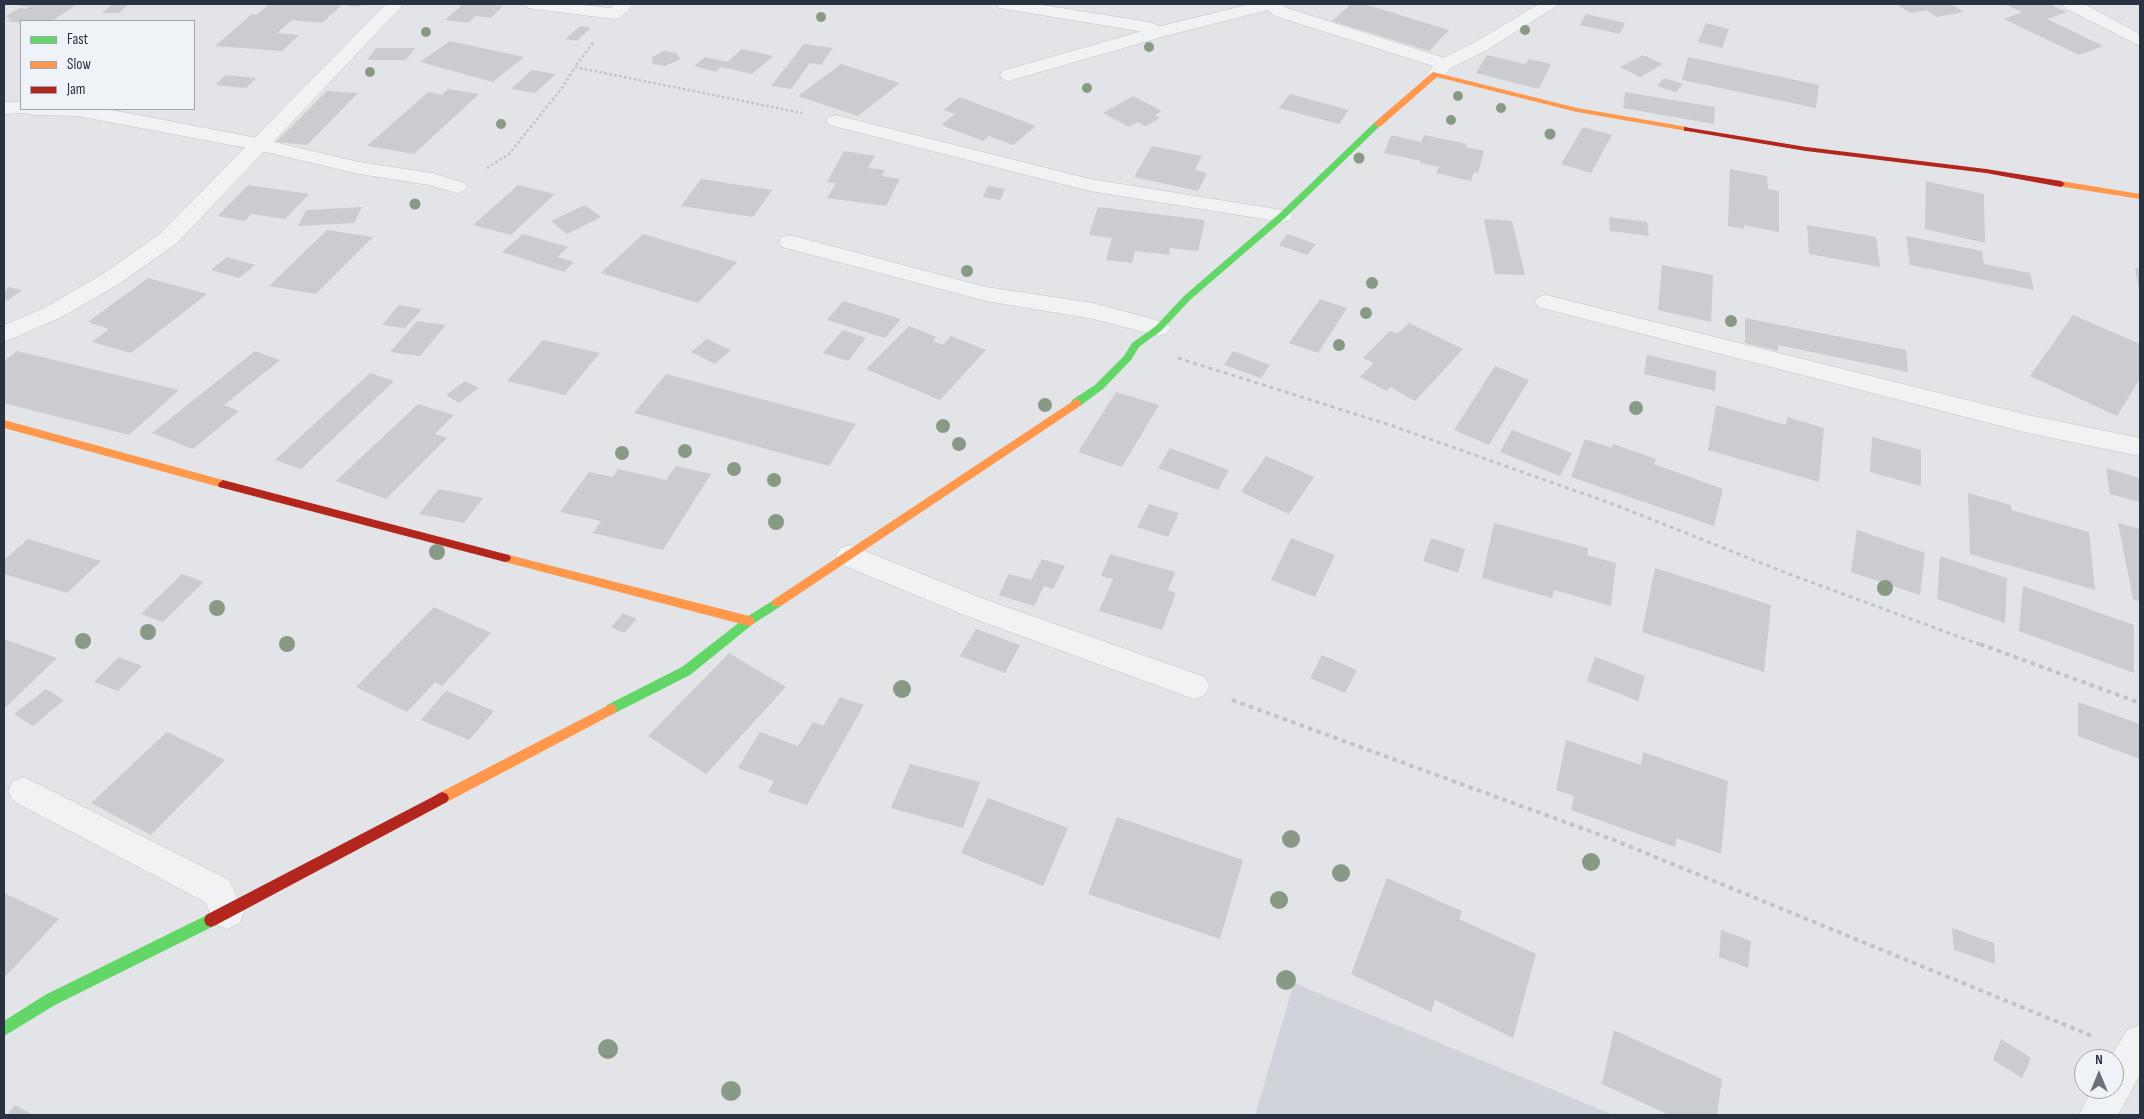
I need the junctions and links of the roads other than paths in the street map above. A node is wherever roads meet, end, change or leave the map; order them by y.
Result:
1 (395, 4) edge
2 (534, 4) edge
3 (1005, 4) edge
4 (1271, 4) edge
5 (1551, 4) edge
6 (2071, 4) edge
7 (620, 9) edge
8 (1159, 32) junction
9 (2140, 41) edge
10 (1441, 69) junction
11 (1009, 75) dead end
12 (4, 108) edge
13 (20, 108) edge
14 (77, 110) edge
15 (836, 121) road end
16 (257, 144) junction
17 (456, 187) road end
18 (2140, 197) edge
19 (1282, 216) junction
20 (790, 242) dead end
21 (1546, 302) dead end
22 (1159, 328) junction
23 (4, 334) edge
24 (4, 424) edge
25 (2140, 447) edge
26 (850, 556) junction
27 (749, 621) junction
28 (1194, 686) road end
29 (24, 791) dead end
30 (227, 912) junction
31 (4, 1029) edge
32 (2136, 1048) edge
33 (2124, 1068) edge
34 (2107, 1099) edge
35 (2098, 1115) edge

1 - 16 street
2 - 7 street
3 - 8 street
4 - 8 street
4 - 10 street
5 - 10 street
6 - 9 street
8 - 11 street
10 - 18 street
10 - 19 street
12 - 13 street
14 - 16 street
15 - 19 street
16 - 17 street
16 - 23 street
19 - 22 street
20 - 22 street
21 - 25 street
22 - 26 street
24 - 27 street
26 - 27 street
26 - 28 street
27 - 30 street
29 - 30 street
30 - 31 street
32 - 33 street
34 - 35 street

